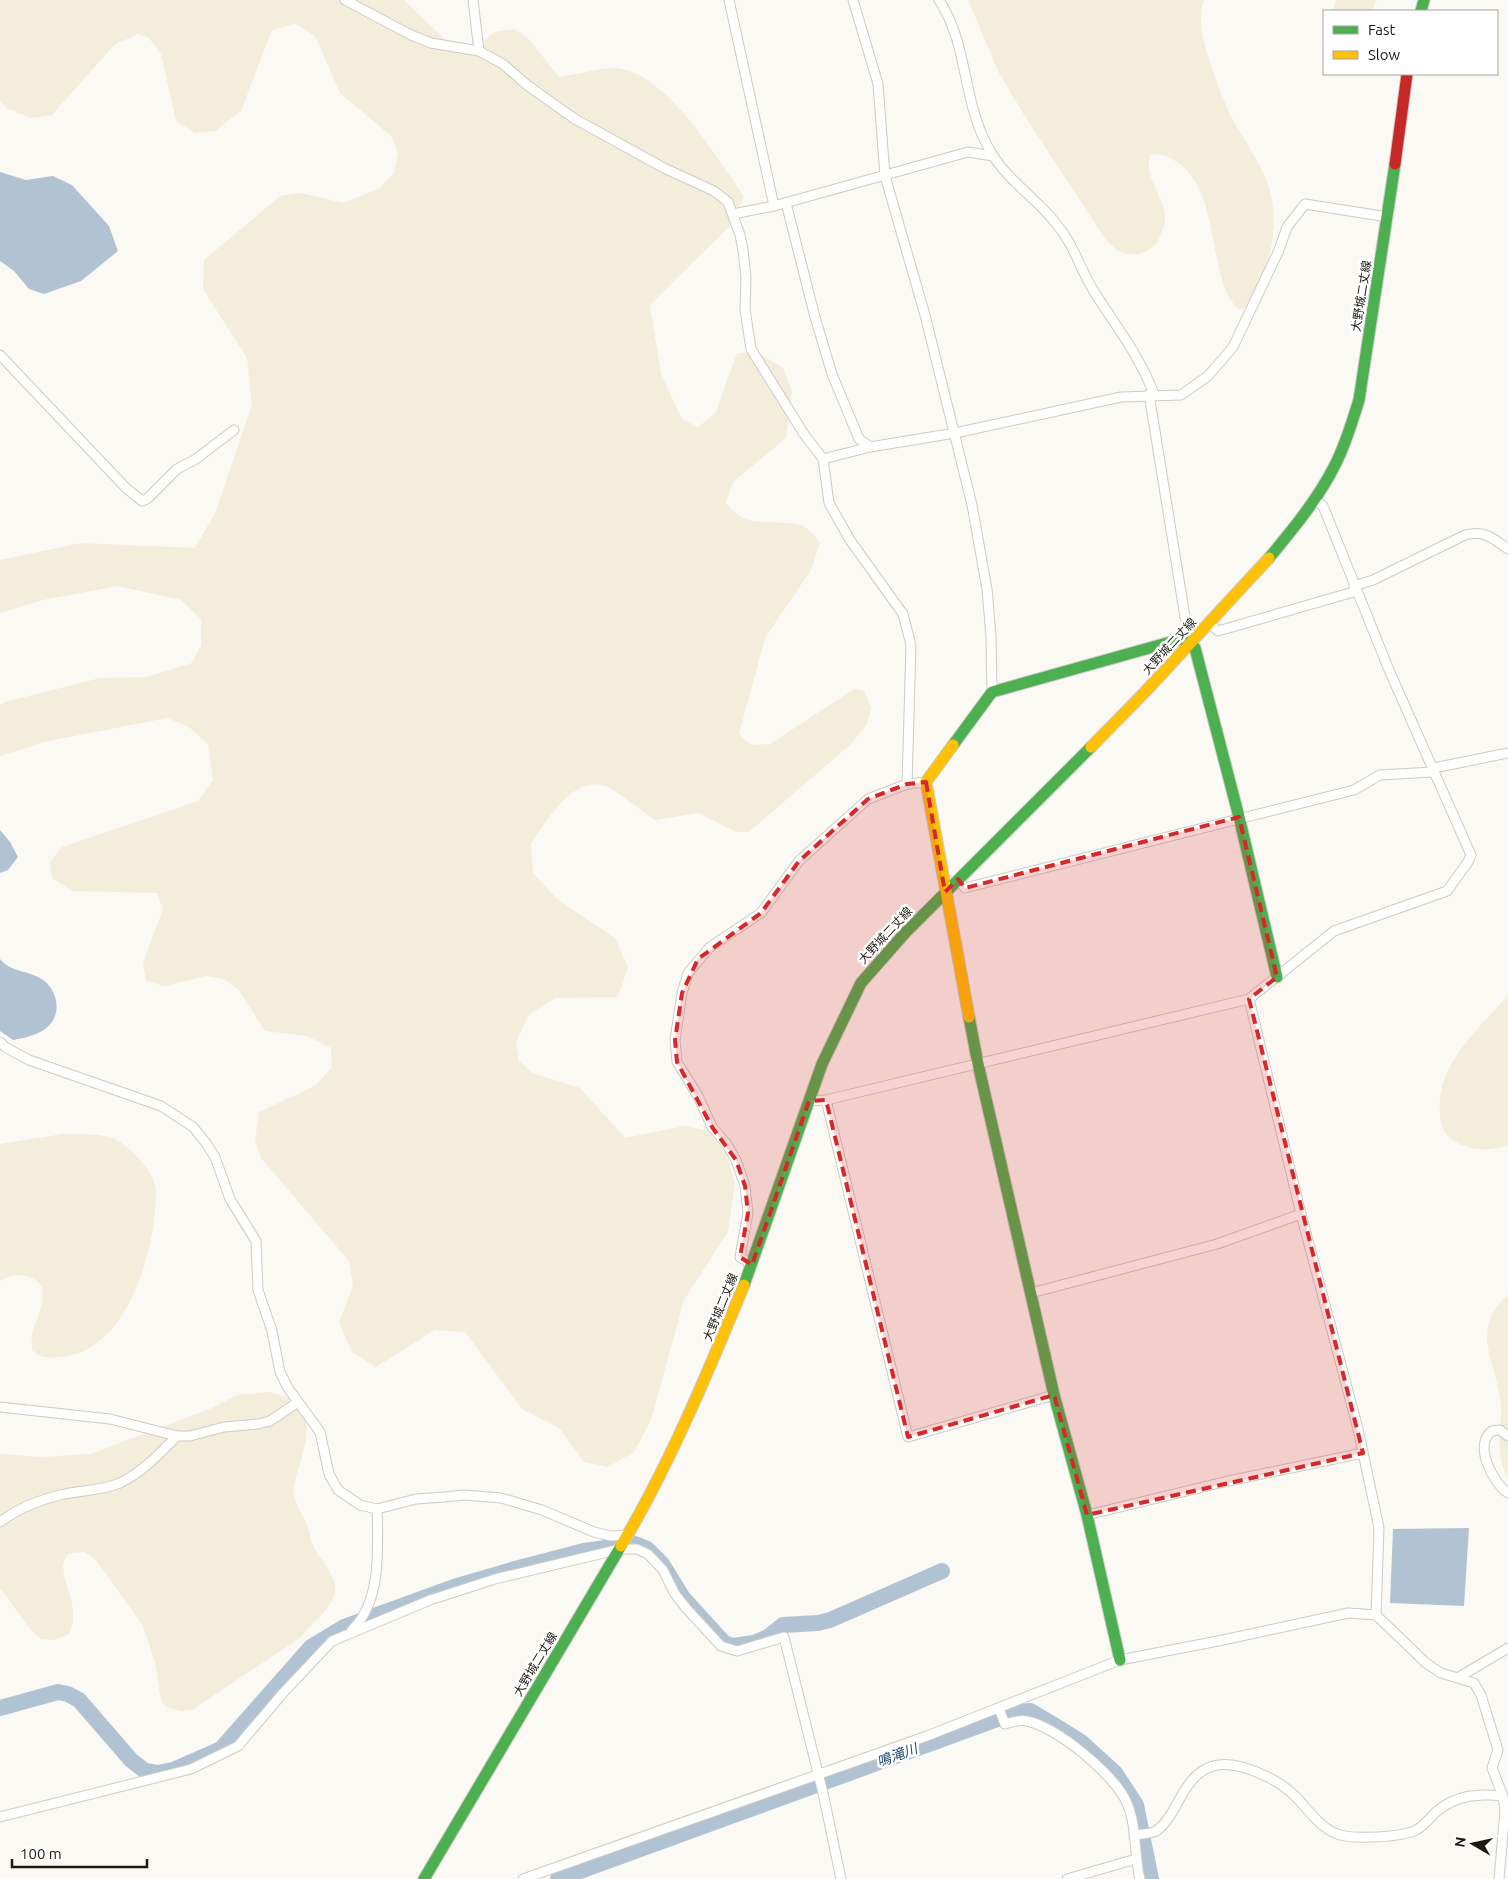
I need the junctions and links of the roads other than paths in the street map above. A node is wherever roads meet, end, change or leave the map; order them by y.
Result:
1 (345, 0) edge
2 (473, 0) edge
3 (729, 0) edge
4 (853, 0) edge
5 (939, 0) edge
6 (478, 52) junction
7 (1407, 75) edge
8 (993, 156) junction
9 (885, 176) junction
10 (786, 203) junction
11 (774, 206) junction
12 (733, 214) junction
13 (1388, 217) junction
14 (0, 355) edge
15 (1149, 394) junction
16 (234, 430) dead end
17 (955, 434) junction
18 (870, 447) junction
19 (823, 458) junction
20 (1315, 500) junction
21 (1508, 550) edge
22 (1356, 588) junction
23 (1209, 623) junction
24 (1187, 641) junction
25 (992, 692) junction
26 (1508, 753) edge
27 (1433, 770) junction
28 (926, 782) junction
29 (907, 784) junction
30 (1239, 817) junction
31 (958, 880) junction
32 (945, 892) junction
33 (1277, 977) junction
34 (1249, 998) junction
35 (0, 1042) edge
36 (978, 1064) junction
37 (826, 1100) junction
38 (809, 1101) junction
39 (1302, 1214) junction
40 (752, 1265) junction
41 (1031, 1293) junction
42 (1054, 1395) junction
43 (298, 1402) junction
44 (0, 1407) edge
45 (177, 1436) junction
46 (1508, 1436) edge
47 (1363, 1453) junction
48 (1508, 1493) edge
49 (377, 1509) junction
50 (1087, 1515) junction
51 (0, 1522) edge
52 (628, 1536) junction
53 (620, 1549) junction
54 (1376, 1615) junction
55 (349, 1632) junction
56 (1508, 1648) edge
57 (1120, 1660) junction
58 (1459, 1678) junction
59 (999, 1709) junction
60 (818, 1775) junction
61 (1503, 1796) junction
62 (0, 1817) edge
63 (1134, 1835) junction
64 (1136, 1859) junction
65 (424, 1879) edge
66 (522, 1879) edge
67 (841, 1879) edge
68 (1067, 1879) edge
69 (1140, 1879) edge
70 (1499, 1879) edge

1 - 6 street
2 - 6 street
3 - 11 street
4 - 9 street
5 - 8 street
6 - 12 street
7 - 13 main road, 大野城二丈線
8 - 9 street
8 - 15 street
9 - 10 street
9 - 17 street
10 - 11 street
10 - 18 street
11 - 12 street
12 - 19 street
13 - 15 street
13 - 20 main road, 大野城二丈線
14 - 16 street
15 - 17 street
15 - 24 street
17 - 18 street
17 - 25 street
18 - 19 street
19 - 29 street
20 - 22 street
20 - 23 main road, 大野城二丈線
21 - 22 street
22 - 23 street
22 - 27 street
23 - 24 main road, 大野城二丈線
24 - 25 main road
24 - 30 main road
24 - 31 main road, 大野城二丈線
25 - 28 main road
26 - 27 street
27 - 30 street
27 - 33 street
28 - 29 street
28 - 32 main road
29 - 40 street
30 - 31 street
30 - 33 main road
31 - 32 main road, 大野城二丈線
32 - 36 main road
32 - 38 main road, 大野城二丈線
33 - 34 street
34 - 36 street
34 - 39 street
35 - 43 street
36 - 37 street
36 - 41 main road
37 - 38 street
37 - 42 street
38 - 40 main road, 大野城二丈線
39 - 41 street
39 - 47 street
40 - 52 main road, 大野城二丈線
41 - 42 main road
42 - 50 main road
43 - 45 street
43 - 49 street
44 - 45 street
45 - 51 street
46 - 48 street
47 - 50 street
47 - 54 street
49 - 52 street
49 - 55 street
50 - 57 main road
52 - 53 main road, 大野城二丈線
53 - 55 street
53 - 60 street
53 - 65 main road, 大野城二丈線
54 - 57 street
54 - 58 street
55 - 62 street
56 - 58 street
57 - 59 street
58 - 61 street
59 - 60 street
59 - 63 street
60 - 66 street
60 - 67 street
61 - 63 street
61 - 70 street
63 - 64 street
64 - 68 street
64 - 69 street

